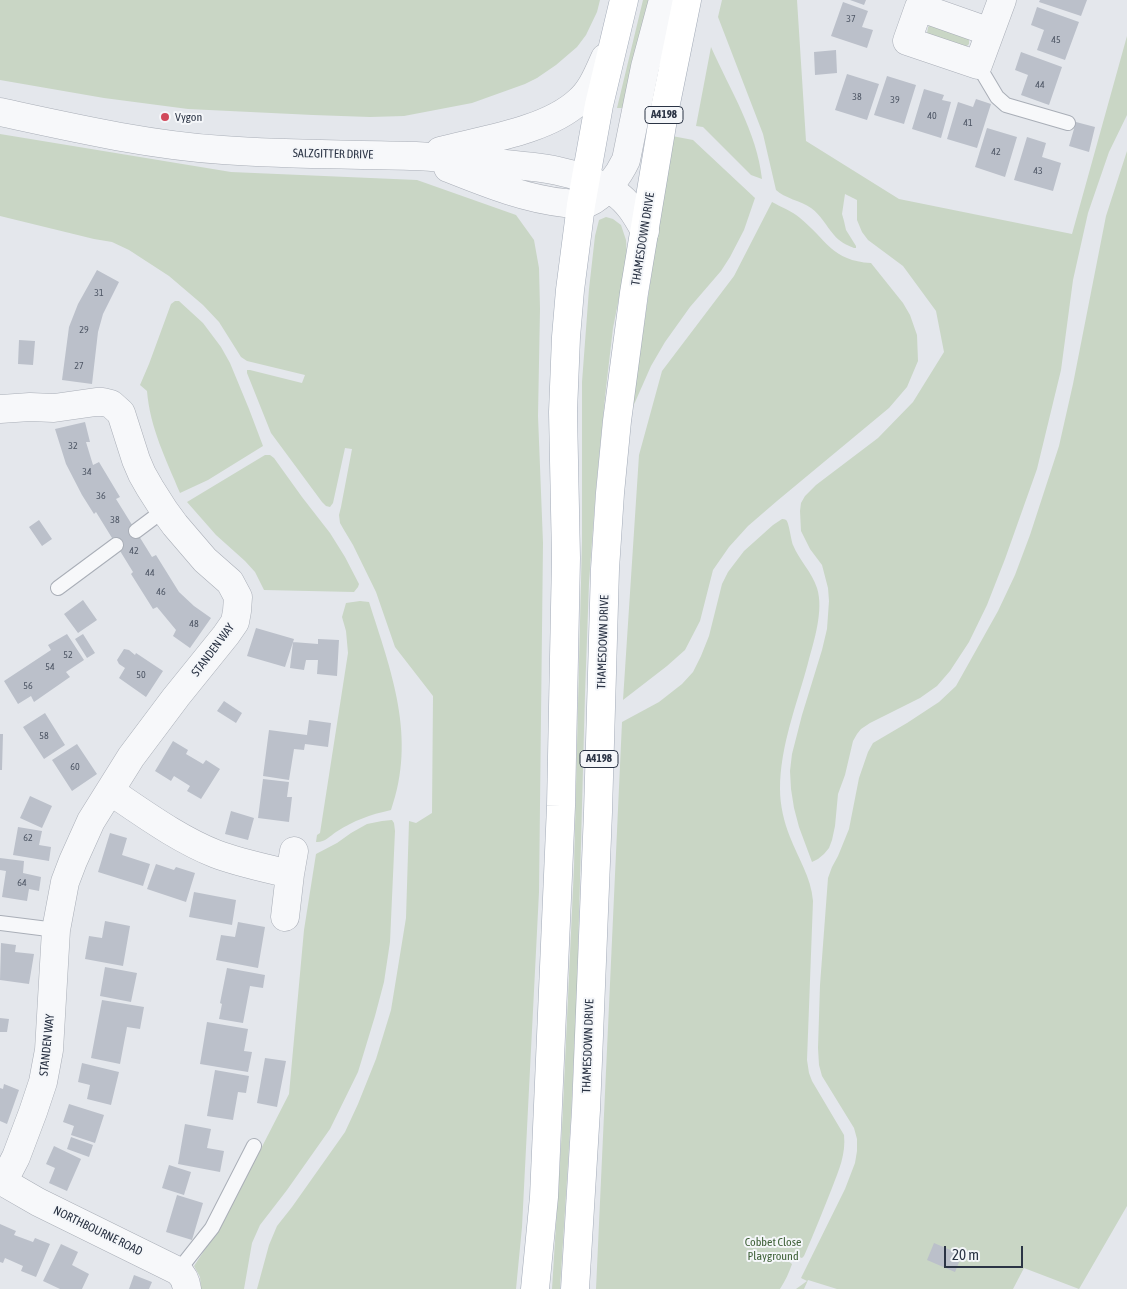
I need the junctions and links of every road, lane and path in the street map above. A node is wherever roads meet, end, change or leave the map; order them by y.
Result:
1 (624, 0) edge
2 (663, 0) edge
3 (687, 0) edge
4 (1002, 0) edge
5 (916, 4) edge
6 (990, 32) junction
7 (613, 44) junction
8 (978, 65) junction
9 (0, 112) edge
10 (1068, 123) dead end
11 (418, 156) junction
12 (591, 191) junction
13 (645, 231) junction
14 (0, 409) edge
15 (164, 510) junction
16 (136, 531) dead end
17 (116, 545) dead end
18 (58, 588) dead end
19 (110, 791) junction
20 (285, 917) dead end
21 (0, 923) edge
22 (56, 930) junction
23 (254, 1146) dead end
24 (1, 1181) edge
25 (183, 1280) edge
26 (535, 1289) edge
27 (574, 1289) edge

1 - 7 main road, A4198
2 - 12 street
3 - 13 main road, THAMESDOWN DRIVE / A4198
4 - 6 street
5 - 6 street
5 - 8 street
6 - 8 street
7 - 11 street
7 - 12 main road, A4198
8 - 10 lane
9 - 11 street, SALZGITTER DRIVE
11 - 12 street
12 - 13 street
12 - 26 main road, A4198
13 - 27 main road, THAMESDOWN DRIVE / A4198
14 - 15 street, STANDEN WAY
15 - 16 lane
15 - 19 street, STANDEN WAY
17 - 18 lane
19 - 20 street
19 - 22 street, STANDEN WAY
21 - 22 lane
22 - 24 street, STANDEN WAY
23 - 25 lane
24 - 25 street, NORTHBOURNE ROAD

